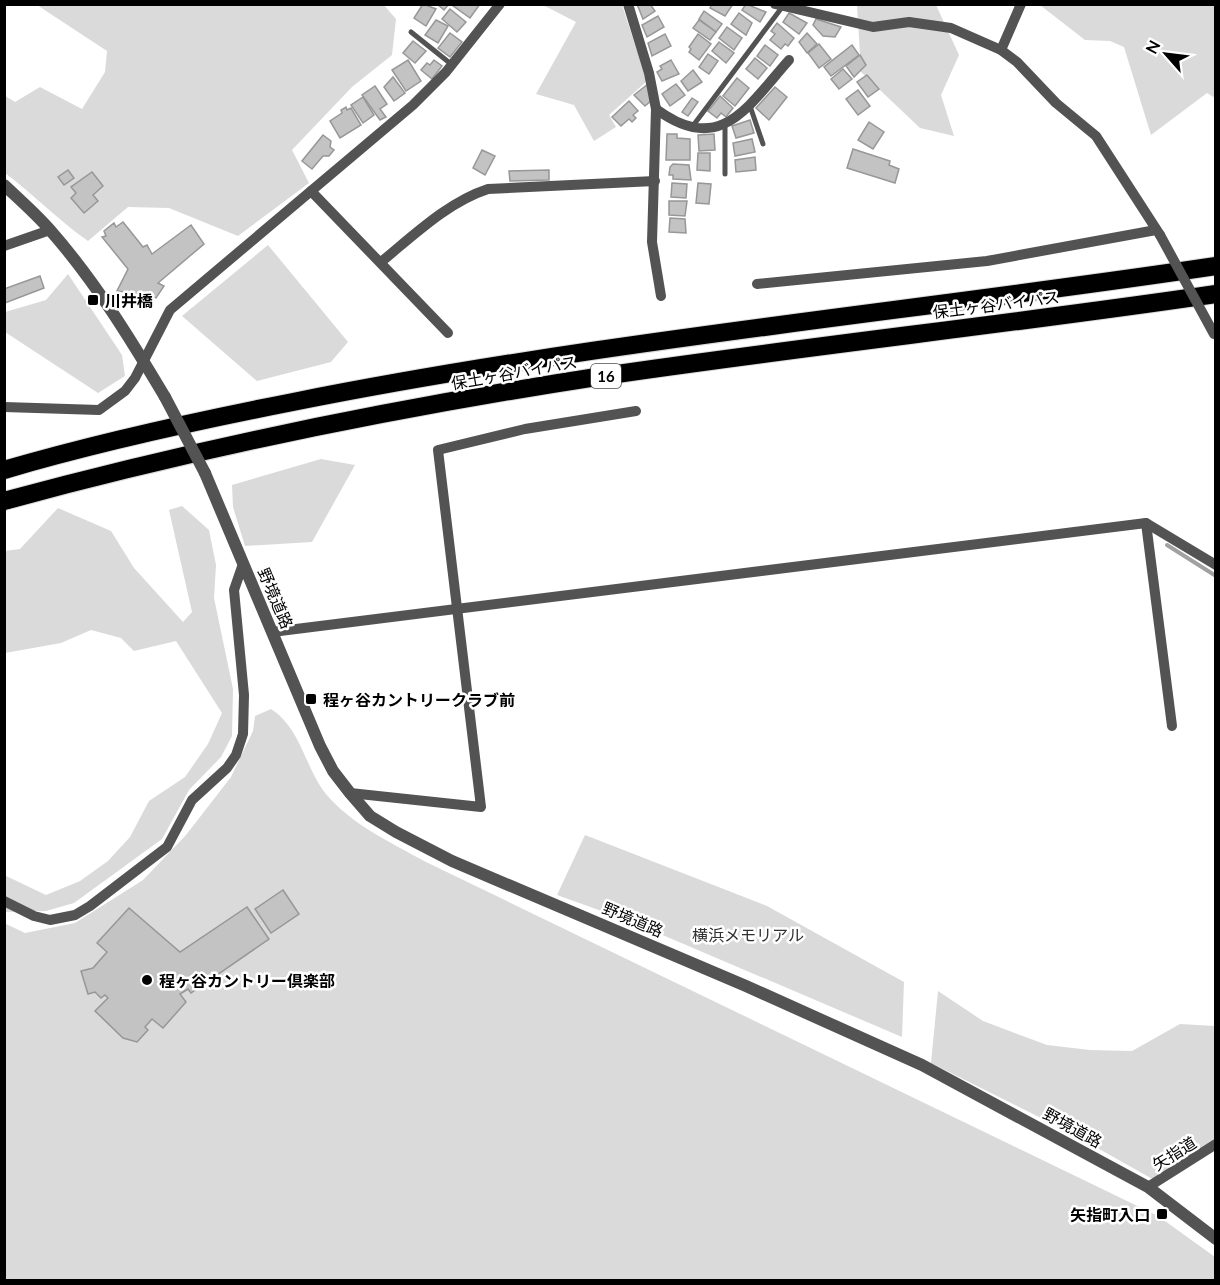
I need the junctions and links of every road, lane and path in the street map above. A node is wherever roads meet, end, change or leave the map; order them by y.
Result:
1 (628, 4) edge
2 (1021, 4) edge
3 (497, 5) edge
4 (779, 5) edge
5 (411, 32) dead end
6 (1001, 50) junction
7 (789, 60) dead end
8 (451, 64) junction
9 (749, 105) junction
10 (656, 109) junction
11 (725, 126) junction
12 (691, 128) junction
13 (763, 144) dead end
14 (725, 174) dead end
15 (655, 181) junction
16 (4, 185) edge
17 (311, 191) junction
18 (50, 230) junction
19 (1158, 233) junction
20 (4, 246) edge
21 (381, 262) junction
22 (1215, 266) edge
23 (757, 284) dead end
24 (1215, 294) edge
25 (661, 296) dead end
26 (448, 333) dead end
27 (1215, 334) edge
28 (144, 362) junction
29 (4, 407) edge
30 (636, 411) dead end
31 (4, 470) edge
32 (4, 501) edge
33 (1146, 523) junction
34 (243, 564) junction
35 (1215, 565) edge
36 (456, 608) junction
37 (272, 632) junction
38 (1172, 726) dead end
39 (350, 793) junction
40 (4, 901) edge
41 (1215, 1144) edge
42 (1148, 1186) junction
43 (1215, 1239) edge

1 - 10 street
2 - 6 street
3 - 8 street
4 - 6 street
4 - 12 lane
5 - 8 lane
6 - 19 street
7 - 9 street
8 - 17 street
9 - 11 street
9 - 13 lane
10 - 12 street
10 - 15 street
11 - 12 street
11 - 14 lane
15 - 21 street
15 - 25 street
16 - 18 street
17 - 21 street
17 - 28 street
18 - 20 street
18 - 28 street
19 - 23 street
19 - 27 street, bridge
21 - 26 street
22 - 31 highway, 保土ヶ谷バイパス / 16
24 - 32 highway, 保土ヶ谷バイパス / 16
28 - 29 street
28 - 34 street, 野境道路, bridge
30 - 36 street
33 - 35 street
33 - 36 street
33 - 38 street
34 - 37 street, 野境道路
34 - 40 street
36 - 37 street
36 - 39 street
37 - 39 street, 野境道路
39 - 42 street, 野境道路
41 - 42 street, 矢指道
42 - 43 street, 野境道路

